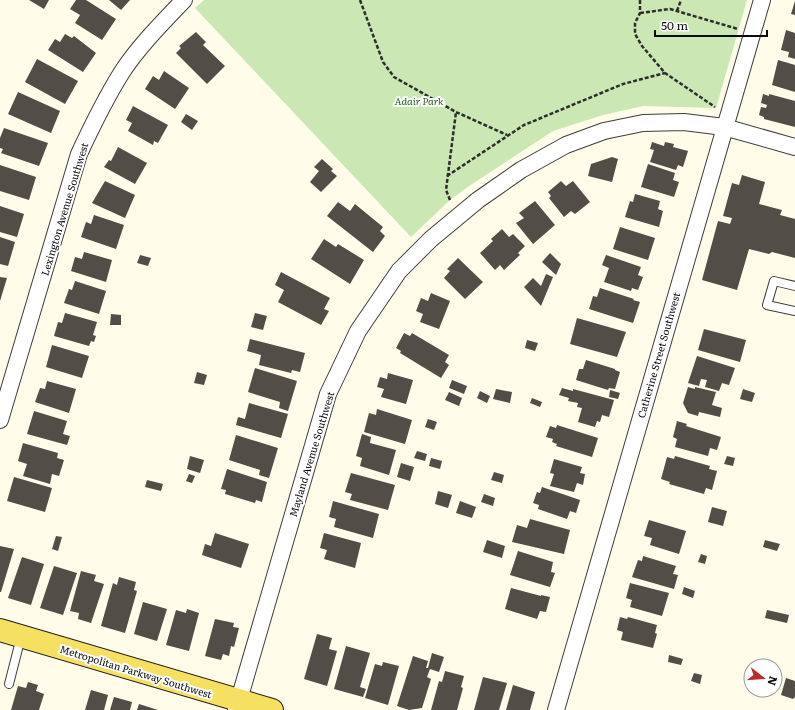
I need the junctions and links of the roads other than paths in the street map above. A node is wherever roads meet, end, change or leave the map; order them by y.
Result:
1 (184, 0) edge
2 (762, 0) edge
3 (724, 127) junction
4 (795, 147) edge
5 (795, 286) edge
6 (795, 311) edge
7 (0, 420) edge
8 (0, 630) edge
9 (21, 636) junction
10 (9, 684) dead end
11 (238, 705) edge
12 (272, 710) edge
13 (556, 710) edge

1 - 7 street, Lexington Avenue Southwest
2 - 3 street, Catherine Street Southwest
3 - 4 street, Mayland Avenue Southwest
3 - 11 street, Mayland Avenue Southwest
3 - 13 street, Catherine Street Southwest
5 - 6 lane
8 - 9 main road, Metropolitan Parkway Southwest
9 - 10 lane
9 - 11 main road, Metropolitan Parkway Southwest
11 - 12 main road, Metropolitan Parkway Southwest

